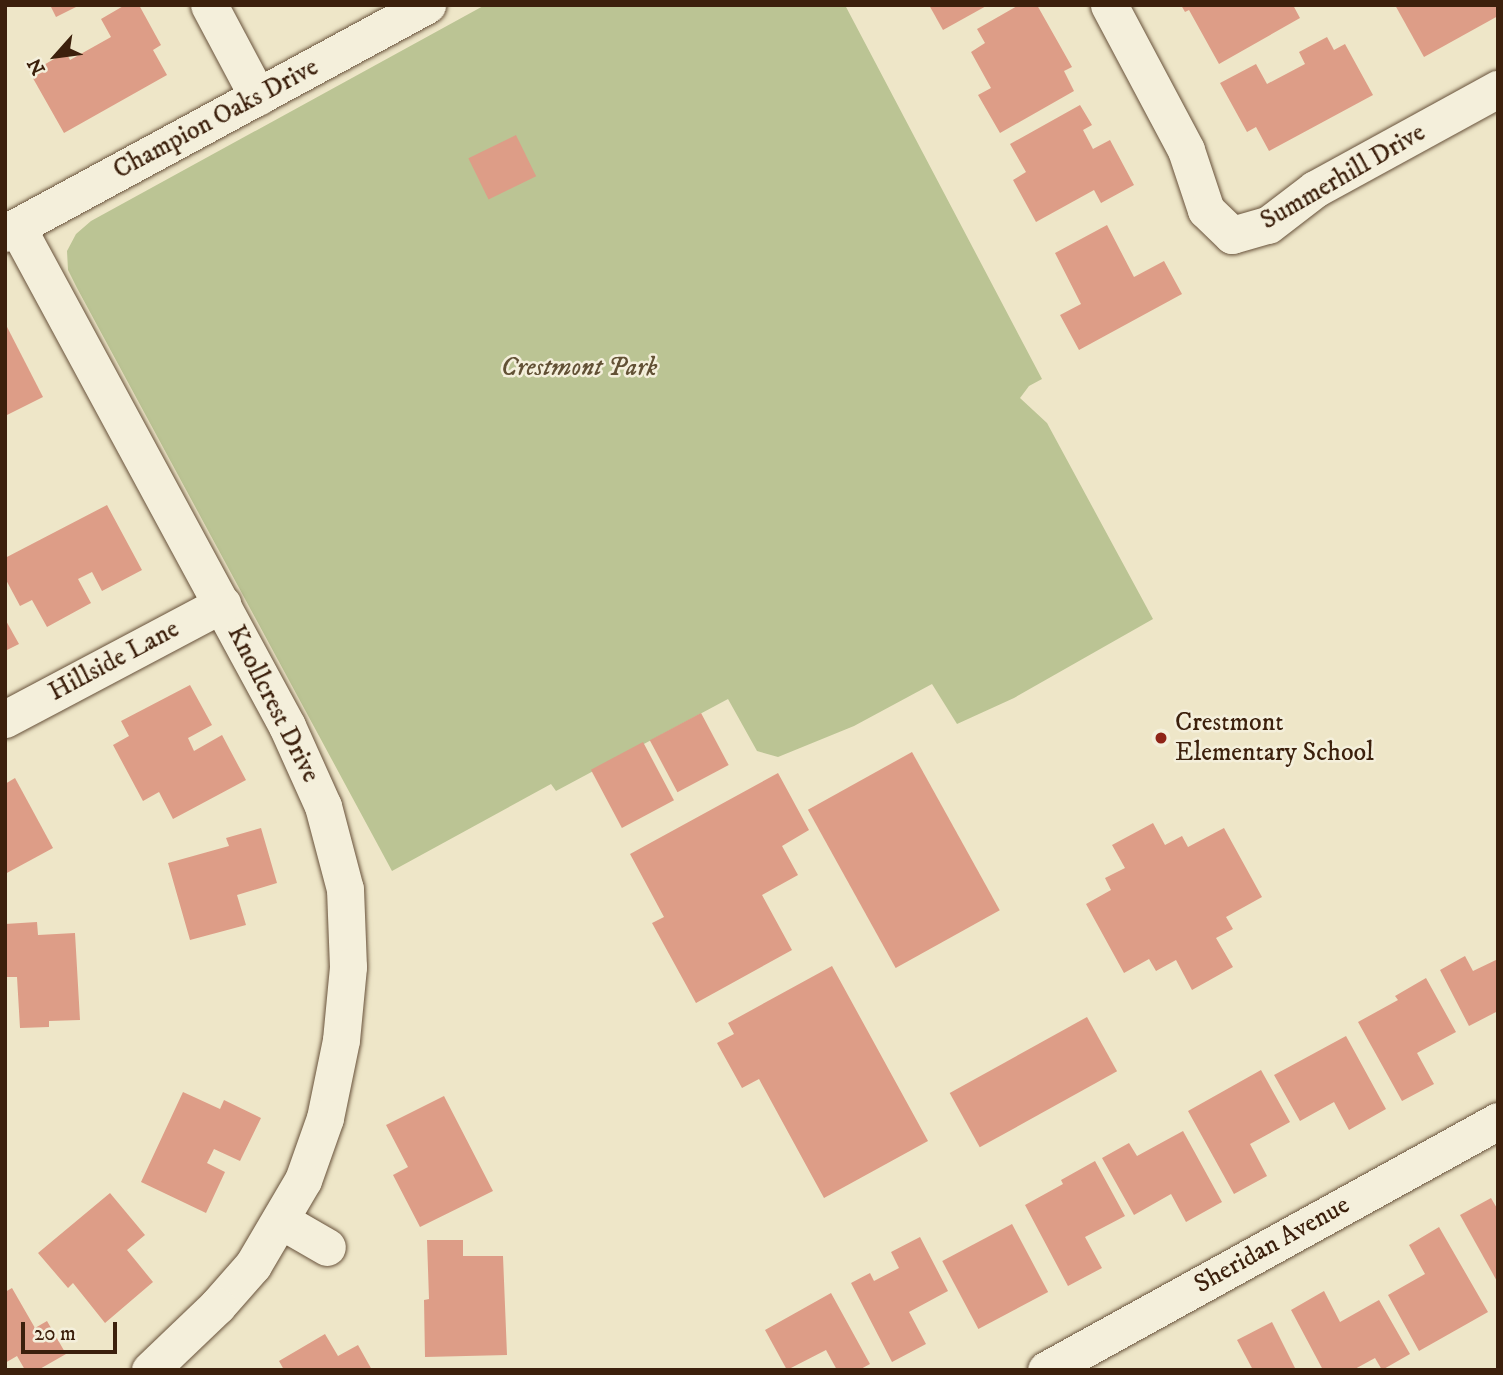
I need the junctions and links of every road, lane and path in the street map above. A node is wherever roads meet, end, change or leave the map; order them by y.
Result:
1 (209, 5) edge
2 (427, 5) edge
3 (1109, 5) edge
4 (1498, 89) edge
5 (258, 97) junction
6 (11, 230) edge
7 (222, 604) junction
8 (5, 719) edge
9 (1498, 1121) edge
10 (280, 1220) junction
11 (327, 1247) dead end
12 (150, 1370) edge
13 (1046, 1370) edge

1 - 5 street
2 - 5 street, Champion Oaks Drive
3 - 4 street, Summerhill Drive
5 - 6 street, Champion Oaks Drive
6 - 7 street, Knollcrest Drive
7 - 8 street, Hillside Lane
7 - 10 street, Knollcrest Drive
9 - 13 street, Sheridan Avenue
10 - 11 street
10 - 12 street, Knollcrest Drive

